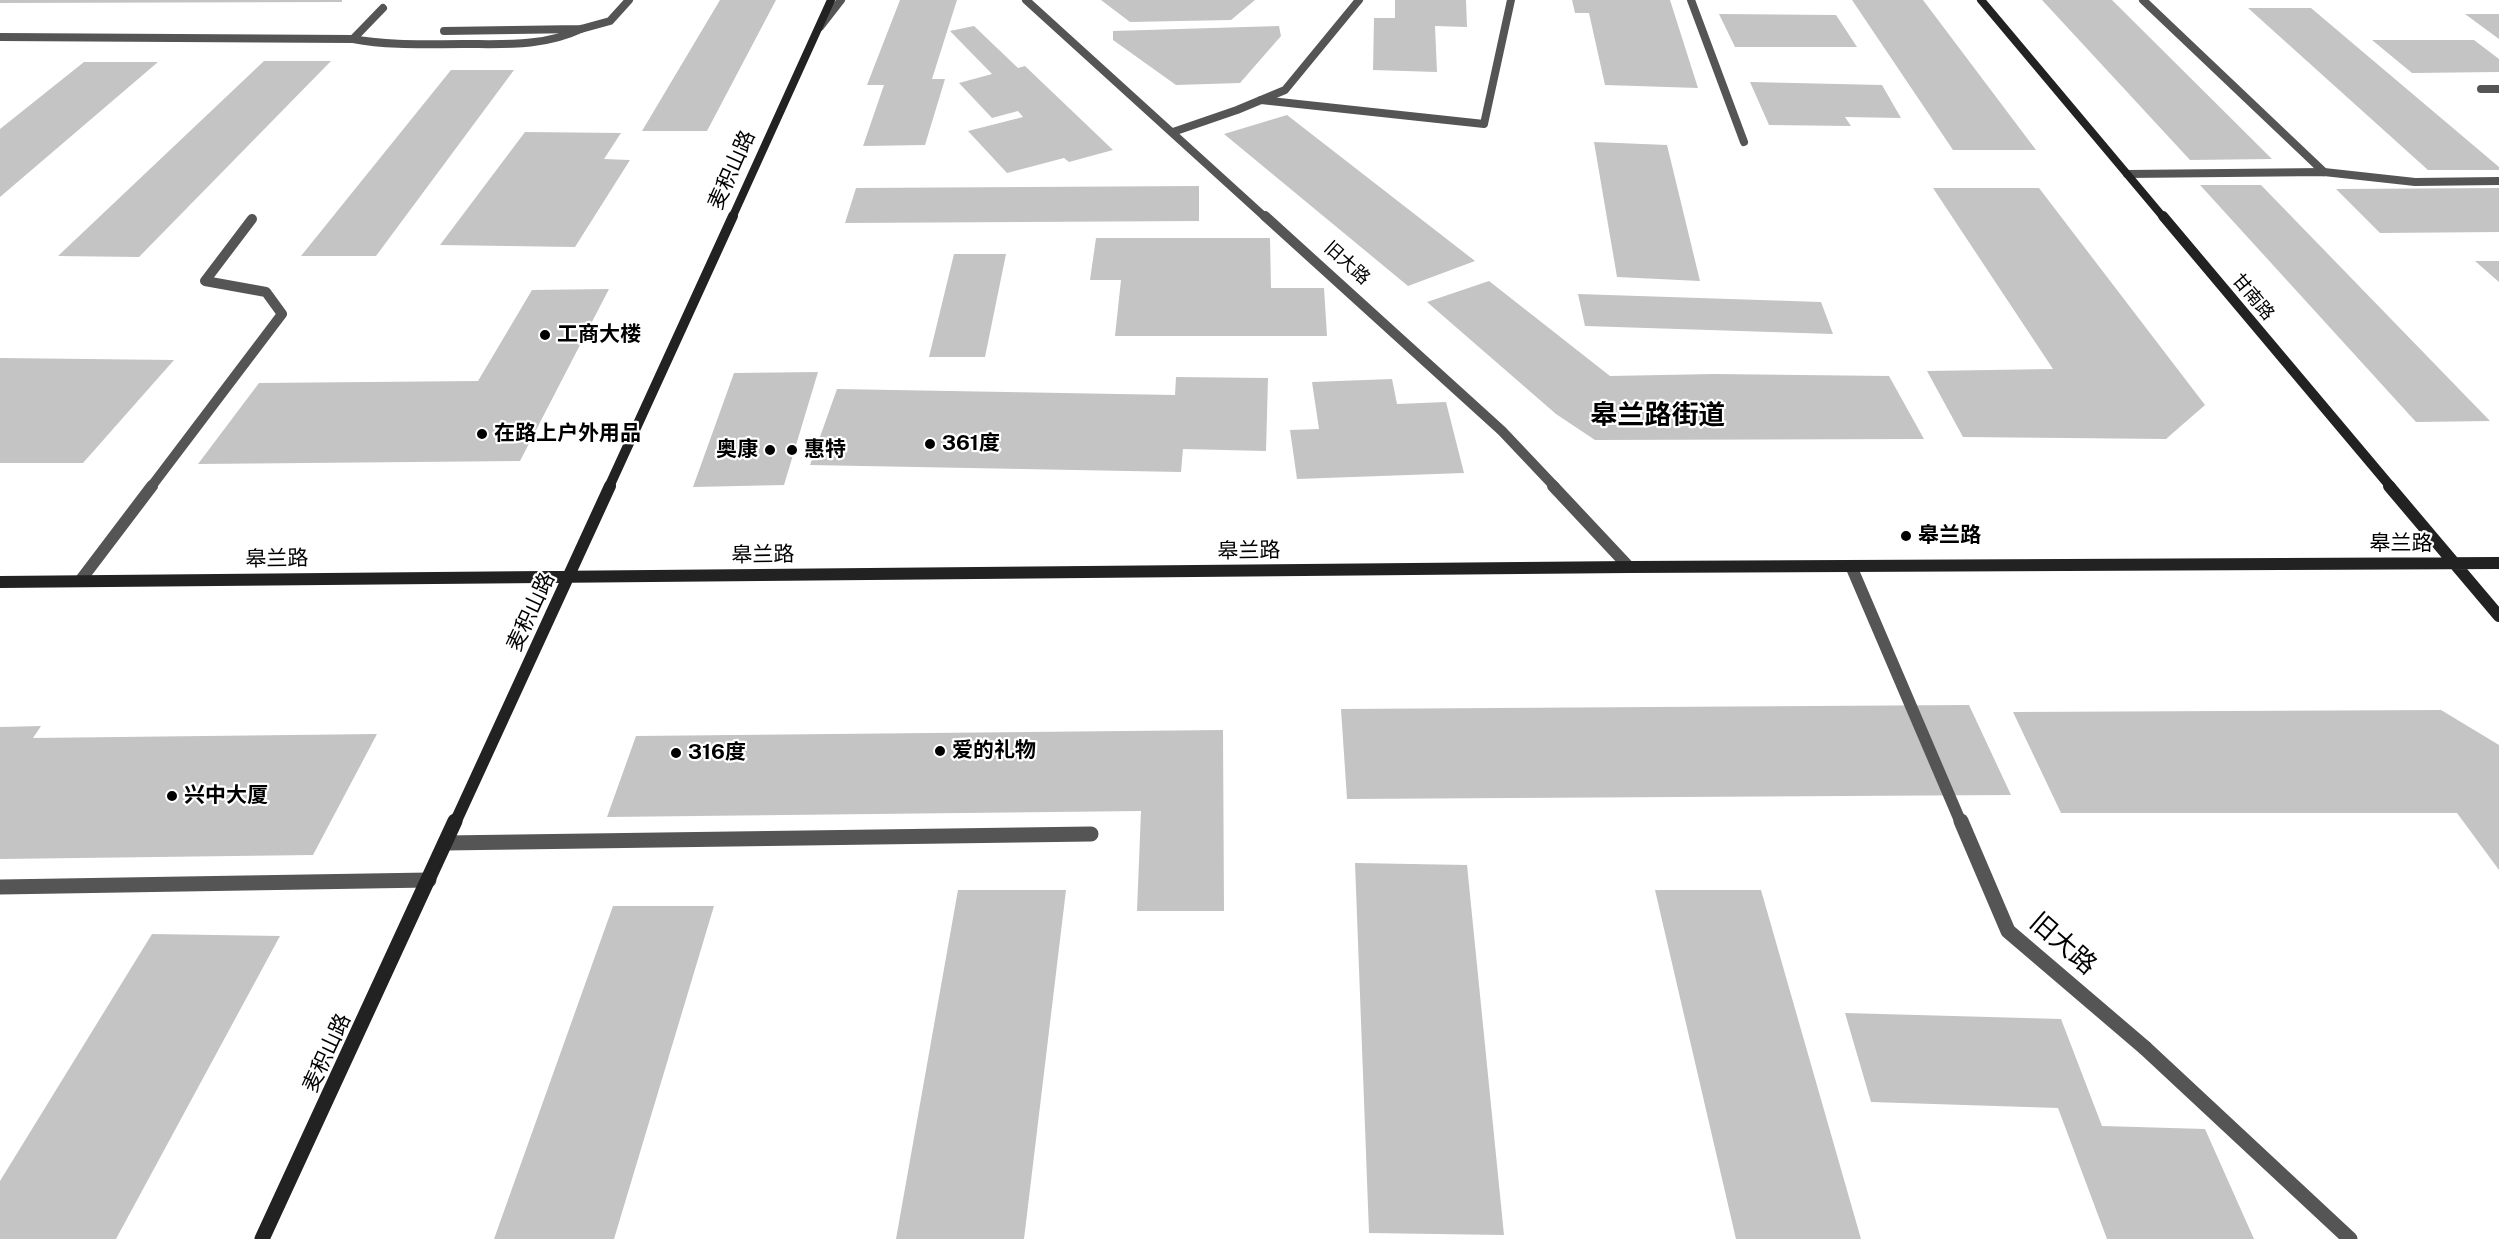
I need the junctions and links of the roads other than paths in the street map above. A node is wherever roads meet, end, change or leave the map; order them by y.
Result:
1 (629, 0) edge
2 (831, 0) edge
3 (841, 0) edge
4 (1026, 0) edge
5 (1359, 0) edge
6 (1511, 0) edge
7 (1691, 0) edge
8 (1980, 0) edge
9 (2143, 0) edge
10 (383, 8) dead end
11 (581, 29) junction
12 (444, 30) dead end
13 (816, 33) junction
14 (0, 38) edge
15 (353, 39) junction
16 (2481, 89) dead end
17 (2499, 89) edge
18 (1261, 100) junction
19 (1173, 132) junction
20 (1744, 142) dead end
21 (2324, 172) junction
22 (2127, 174) junction
23 (2499, 181) edge
24 (252, 219) dead end
25 (2499, 563) edge
26 (2455, 564) junction
27 (1851, 566) junction
28 (1629, 567) junction
29 (569, 576) junction
30 (80, 581) junction
31 (0, 582) edge
32 (2499, 616) edge
33 (1091, 834) dead end
34 (445, 843) junction
35 (429, 880) junction
36 (0, 887) edge
37 (262, 1239) edge
38 (2350, 1239) edge

1 - 11 street
2 - 13 street, 麦积山路
3 - 13 street
4 - 19 street, 旧大路
5 - 18 street
6 - 18 street
7 - 20 street
8 - 22 street, 甘南路
9 - 21 street
10 - 15 street
11 - 12 street
11 - 15 street
13 - 29 street, 麦积山路
14 - 15 street
16 - 17 street
18 - 19 street
19 - 28 street, 旧大路
21 - 22 street
21 - 23 street
22 - 26 street, 甘南路
24 - 30 street
25 - 26 street, 皋兰路
26 - 27 street, 皋兰路
26 - 32 street, 甘南路
27 - 28 street, 皋兰路
27 - 38 street, 旧大路
28 - 29 street, 皋兰路
29 - 30 street, 皋兰路
29 - 34 street, 麦积山路
30 - 31 street, 皋兰路
33 - 34 street
34 - 35 street, 麦积山路
35 - 36 street
35 - 37 street, 麦积山路

